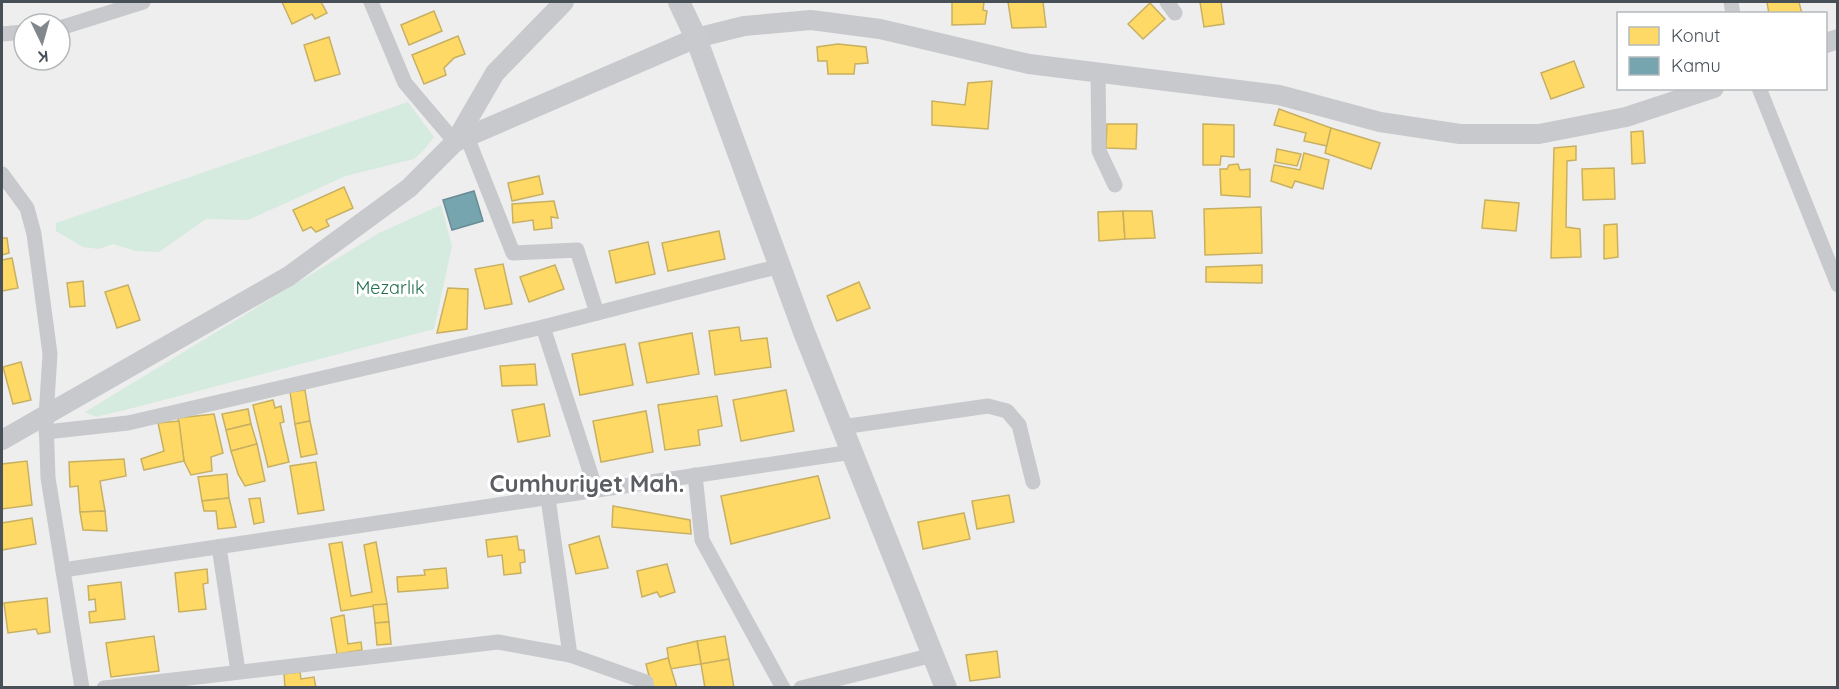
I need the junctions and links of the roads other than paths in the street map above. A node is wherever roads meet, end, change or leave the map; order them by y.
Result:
1 (143, 2) edge
2 (371, 2) edge
3 (564, 2) edge
4 (679, 2) edge
5 (72, 24) edge
6 (696, 38) junction
7 (1098, 73) junction
8 (1708, 90) edge
9 (1760, 90) edge
10 (461, 140) junction
11 (2, 174) edge
12 (1115, 185) dead end
13 (1832, 259) edge
14 (780, 266) junction
15 (1838, 285) edge
16 (597, 313) junction
17 (543, 327) junction
18 (46, 424) junction
19 (842, 427) junction
20 (2, 440) edge
21 (852, 452) junction
22 (695, 476) junction
23 (1033, 482) dead end
24 (596, 490) junction
25 (548, 498) junction
26 (219, 547) junction
27 (63, 570) junction
28 (570, 655) junction
29 (933, 656) junction
30 (238, 672) junction
31 (82, 687) edge
32 (104, 687) edge
33 (647, 687) edge
34 (783, 687) edge
35 (801, 687) edge
36 (946, 687) edge

1 - 5 street
2 - 10 street
3 - 10 street
4 - 6 main road
6 - 7 street
6 - 10 street
6 - 14 main road
7 - 8 street
7 - 12 street
9 - 13 street
10 - 16 street
10 - 18 street
11 - 18 street
13 - 15 street
14 - 16 street
14 - 19 main road
16 - 17 street
17 - 18 street
17 - 24 street
18 - 20 street
18 - 27 street
19 - 21 main road
19 - 23 street
21 - 22 street
21 - 29 main road
22 - 24 street
22 - 34 street
24 - 25 street
25 - 26 street
25 - 28 street
26 - 27 street
26 - 30 street
27 - 31 street
28 - 30 street
28 - 33 street
29 - 35 street
29 - 36 main road
30 - 32 street

